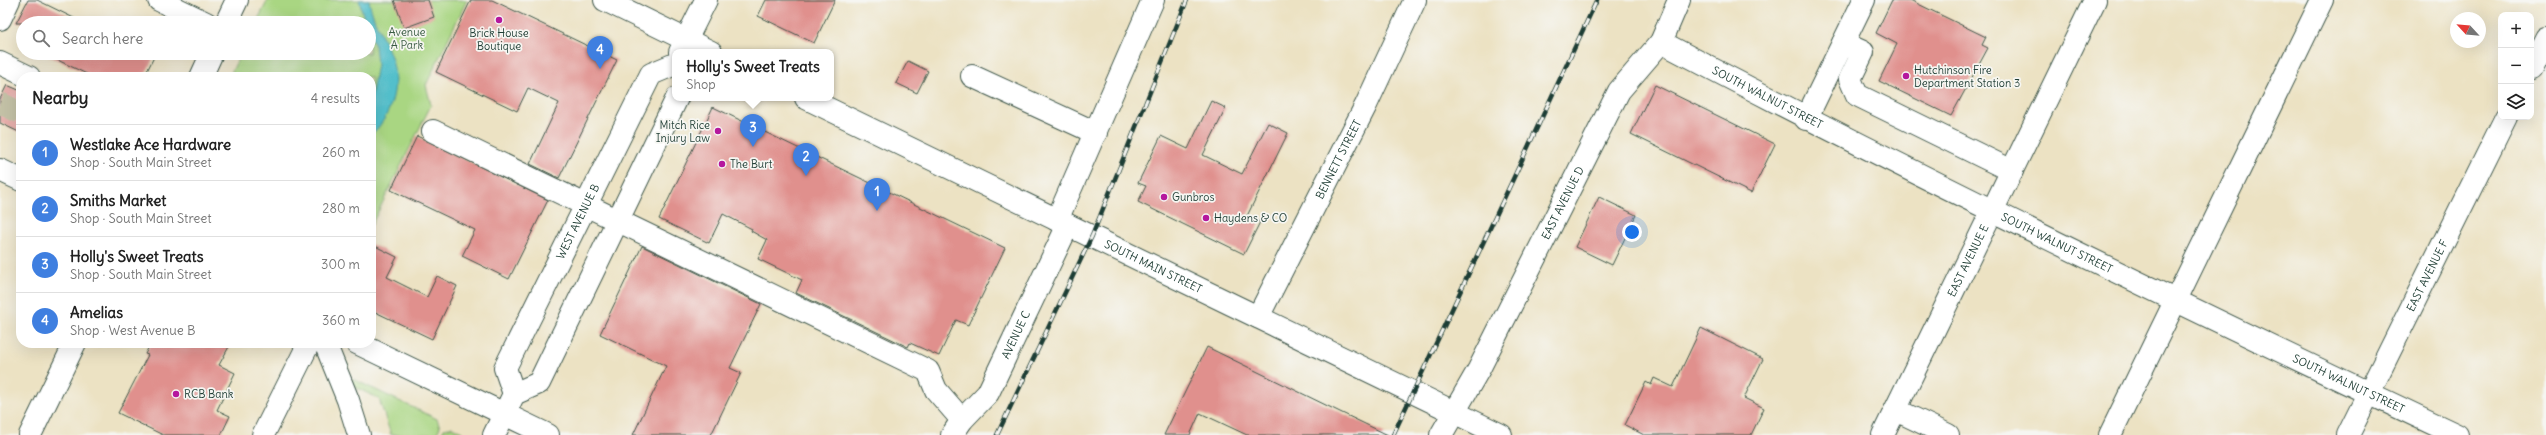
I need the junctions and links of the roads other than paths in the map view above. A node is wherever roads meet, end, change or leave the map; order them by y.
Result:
1 (9, 0) edge
2 (159, 0) edge
3 (237, 0) edge
4 (605, 0) edge
5 (706, 0) edge
6 (1153, 0) edge
7 (1415, 0) edge
8 (1679, 0) edge
9 (1864, 0) edge
10 (2095, 0) edge
11 (2322, 0) edge
12 (192, 16) edge
13 (229, 16) edge
14 (0, 19) edge
15 (2546, 38) edge
16 (1661, 42) junction
17 (1843, 43) junction
18 (683, 46) edge
19 (697, 49) edge
20 (209, 60) edge
21 (2534, 62) edge
22 (672, 65) edge
23 (2, 67) edge
24 (16, 72) edge
25 (203, 72) edge
26 (972, 76) dead end
27 (676, 101) edge
28 (812, 101) edge
29 (1806, 119) junction
30 (2504, 120) edge
31 (433, 131) dead end
32 (1096, 133) junction
33 (0, 170) edge
34 (2012, 171) junction
35 (16, 178) edge
36 (586, 205) junction
37 (1993, 211) junction
38 (618, 221) junction
39 (1062, 223) junction
40 (2178, 300) junction
41 (1258, 317) junction
42 (73, 348) edge
43 (306, 348) edge
44 (328, 348) edge
45 (367, 348) edge
46 (2368, 393) junction
47 (514, 394) junction
48 (1896, 410) junction
49 (1454, 412) junction
50 (504, 414) junction
51 (957, 427) edge
52 (30, 435) edge
53 (263, 435) edge
54 (359, 435) edge
55 (494, 435) edge
56 (548, 435) edge
57 (1441, 435) edge
58 (1501, 435) edge
59 (1883, 435) edge
60 (1948, 435) edge
61 (2110, 435) edge
62 (2348, 435) edge
63 (2457, 435) edge

1 - 14 street
2 - 12 street
3 - 13 street
4 - 18 street
5 - 18 street
6 - 32 street, AVENUE C
7 - 41 street, BENNETT STREET
8 - 16 street, EAST AVENUE D
9 - 17 street
10 - 34 street, EAST AVENUE E
11 - 40 street
15 - 21 street
16 - 29 street, SOUTH WALNUT STREET
16 - 49 street, EAST AVENUE D
17 - 29 street
17 - 34 street
18 - 19 street
20 - 25 street
22 - 36 street, WEST AVENUE B
23 - 24 street
26 - 32 street
27 - 38 street
28 - 39 street, SOUTH MAIN STREET
29 - 37 street, SOUTH WALNUT STREET
30 - 46 street, EAST AVENUE F
31 - 36 street
32 - 39 street, AVENUE C
33 - 35 street
34 - 37 street, EAST AVENUE E
36 - 38 street
36 - 47 street, WEST AVENUE B
37 - 40 street, SOUTH WALNUT STREET
37 - 48 street, EAST AVENUE E
38 - 47 street
38 - 51 street
39 - 41 street, SOUTH MAIN STREET
39 - 51 street, AVENUE C
40 - 46 street, SOUTH WALNUT STREET
40 - 61 street
41 - 49 street, SOUTH MAIN STREET
42 - 52 street
43 - 53 street
44 - 54 street
45 - 50 street
46 - 62 street, EAST AVENUE F
46 - 63 street, SOUTH WALNUT STREET
47 - 50 street
48 - 59 street, EAST AVENUE E
48 - 60 street
49 - 57 street, EAST AVENUE D
49 - 58 street, SOUTH MAIN STREET
50 - 55 street
50 - 56 street

